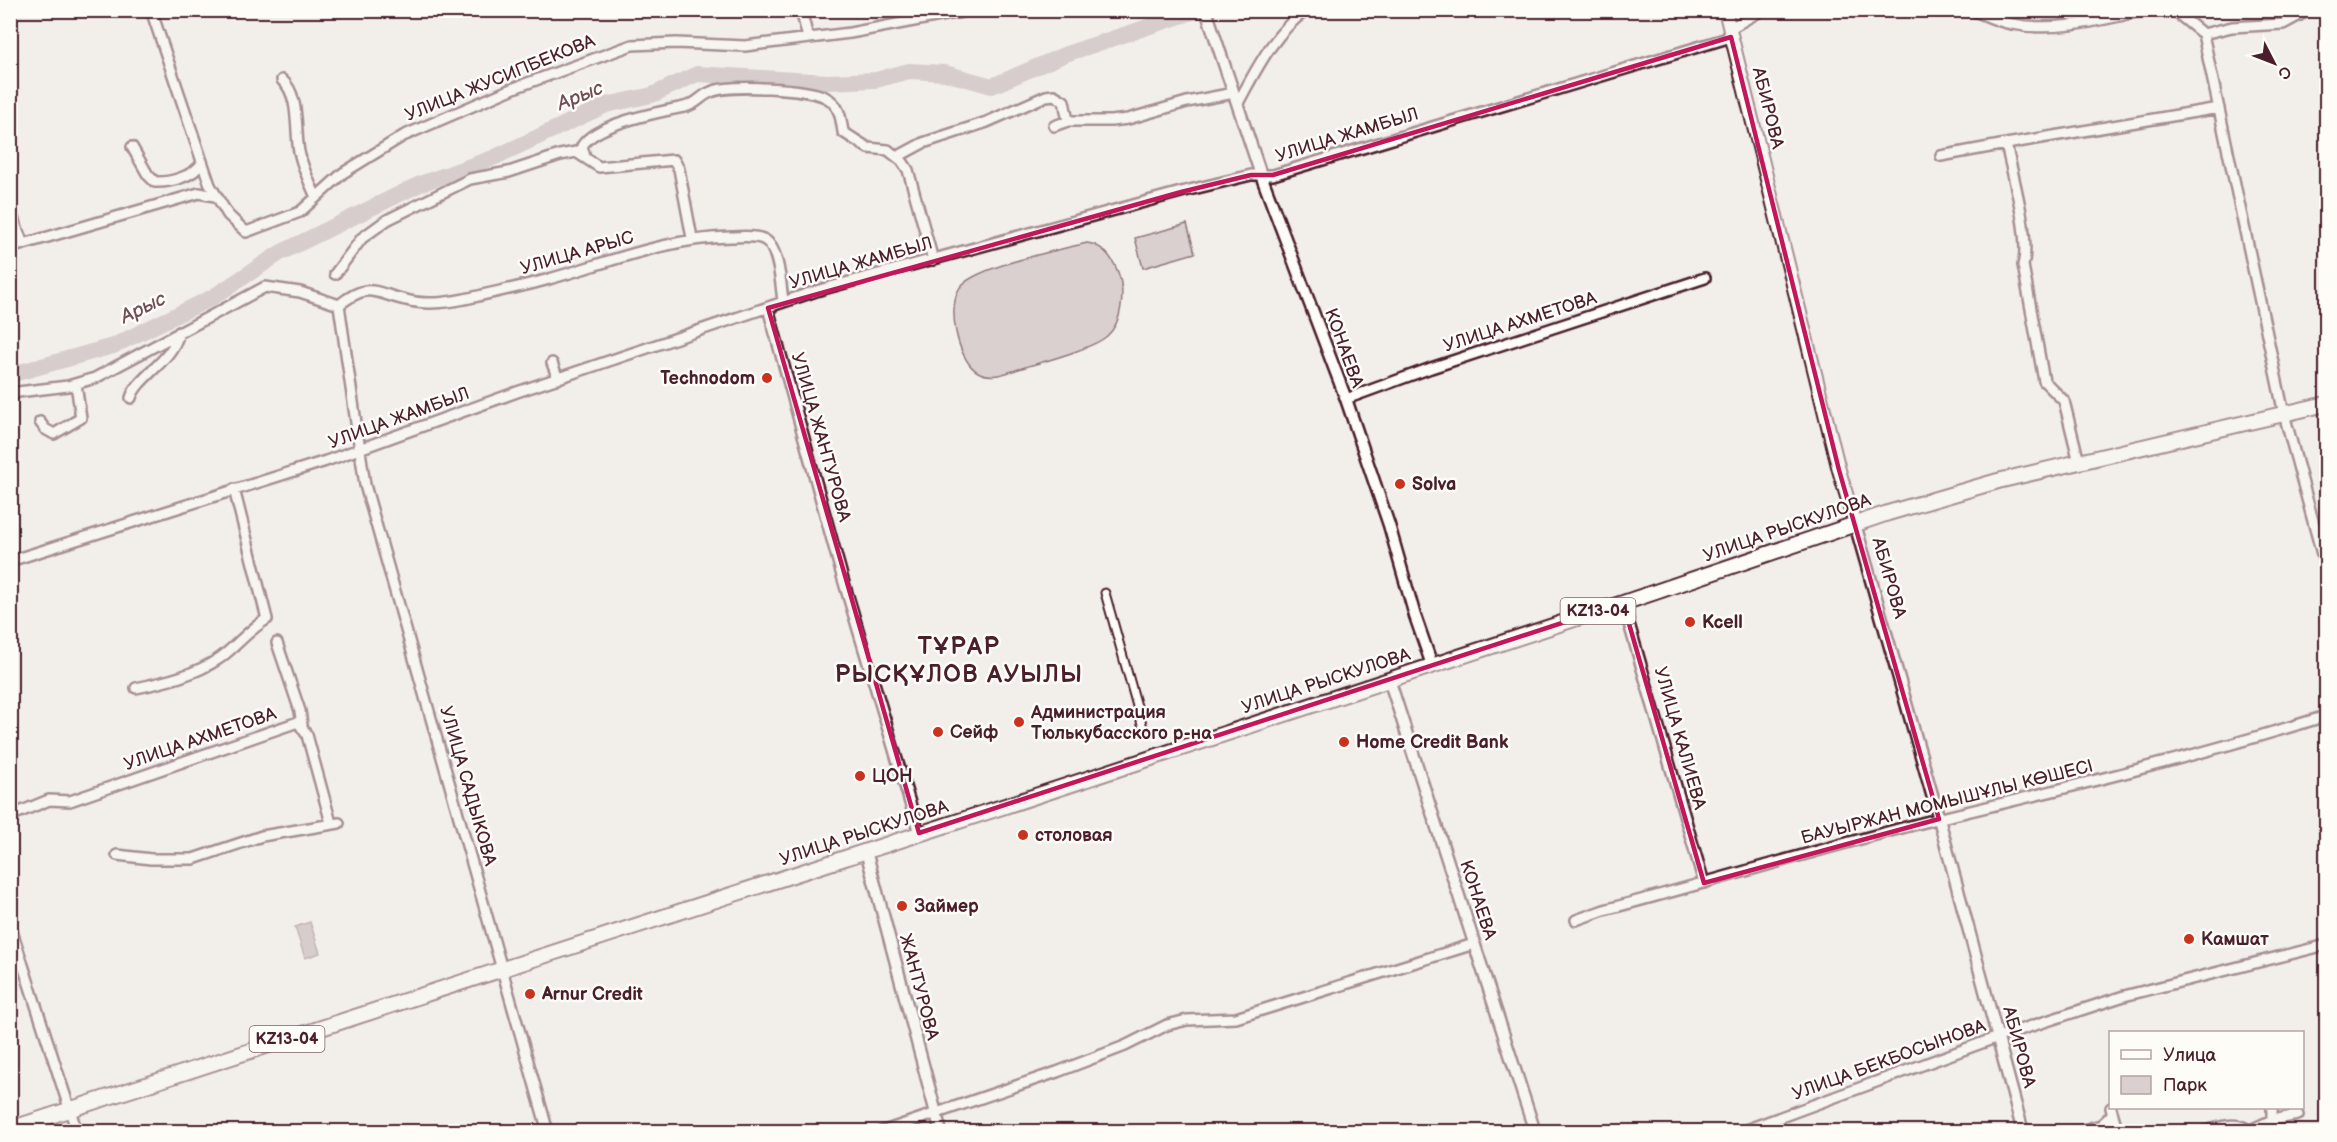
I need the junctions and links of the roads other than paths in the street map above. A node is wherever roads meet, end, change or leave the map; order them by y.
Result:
1 (151, 10) edge
2 (801, 10) edge
3 (972, 10) edge
4 (1206, 10) edge
5 (1307, 10) edge
6 (1725, 10) edge
7 (1762, 10) edge
8 (1972, 10) edge
9 (2147, 10) edge
10 (2168, 10) edge
11 (2309, 10) edge
12 (1730, 31) junction
13 (2203, 34) junction
14 (808, 38) junction
15 (282, 80) dead end
16 (1236, 98) junction
17 (2219, 108) junction
18 (1068, 121) junction
19 (1054, 126) dead end
20 (2006, 144) junction
21 (132, 147) dead end
22 (579, 149) junction
23 (1941, 156) dead end
24 (897, 157) junction
25 (202, 163) junction
26 (1261, 175) junction
27 (209, 183) junction
28 (199, 194) junction
29 (215, 196) junction
30 (316, 197) junction
31 (10, 210) edge
32 (692, 238) junction
33 (23, 244) junction
34 (10, 248) edge
35 (933, 260) junction
36 (335, 274) dead end
37 (1705, 278) dead end
38 (783, 302) junction
39 (339, 305) junction
40 (768, 308) junction
41 (179, 332) junction
42 (552, 363) dead end
43 (558, 378) junction
44 (76, 384) junction
45 (10, 396) edge
46 (130, 398) dead end
47 (1346, 399) junction
48 (2326, 404) edge
49 (2284, 414) junction
50 (40, 422) dead end
51 (360, 449) junction
52 (2079, 462) junction
53 (234, 489) junction
54 (1855, 524) junction
55 (10, 561) edge
56 (2326, 569) edge
57 (1105, 593) dead end
58 (1623, 603) junction
59 (277, 643) dead end
60 (1432, 665) junction
61 (1389, 679) junction
62 (136, 688) dead end
63 (2326, 716) edge
64 (302, 725) junction
65 (1144, 731) dead end
66 (10, 816) edge
67 (1939, 819) junction
68 (919, 833) junction
69 (866, 851) junction
70 (117, 855) dead end
71 (1704, 883) junction
72 (1576, 920) dead end
73 (10, 925) edge
74 (1474, 944) junction
75 (2326, 945) edge
76 (503, 969) junction
77 (1998, 1037) junction
78 (71, 1109) junction
79 (2110, 1109) edge
80 (2111, 1109) edge
81 (2271, 1109) edge
82 (936, 1114) junction
83 (2298, 1115) dead end
84 (2272, 1120) junction
85 (10, 1129) edge
86 (2250, 1130) edge
87 (77, 1131) edge
88 (548, 1131) edge
89 (881, 1131) edge
90 (941, 1131) edge
91 (1535, 1131) edge
92 (1740, 1131) edge
93 (2023, 1131) edge
94 (2077, 1131) edge
95 (2118, 1131) edge
96 (2202, 1131) edge

1 - 25 street
2 - 14 street
3 - 14 street, УЛИЦА ЖУСИПБЕКОВА
4 - 16 street, КОНАЕВА
5 - 16 street
6 - 12 main road, АБИРОВА
7 - 12 street, УЛИЦА ЖАМБЫЛ
8 - 9 street
10 - 13 street
11 - 13 street
12 - 26 street, УЛИЦА ЖАМБЫЛ
12 - 54 main road, АБИРОВА
13 - 17 street
14 - 30 street, УЛИЦА ЖУСИПБЕКОВА
15 - 30 street
16 - 18 street
16 - 26 street, КОНАЕВА
17 - 20 street
17 - 49 street
18 - 19 street
18 - 24 street
20 - 23 street
20 - 52 street
21 - 25 street
22 - 24 street
22 - 32 street
22 - 36 street
24 - 35 street
25 - 27 street
26 - 35 street, УЛИЦА ЖАМБЫЛ
26 - 47 street, КОНАЕВА
27 - 28 street
27 - 29 street
28 - 29 street
28 - 33 street
29 - 30 street, УЛИЦА ЖУСИПБЕКОВА
31 - 33 street
32 - 38 street, УЛИЦА АРЫС
32 - 39 street, УЛИЦА АРЫС
33 - 34 street
35 - 38 street, УЛИЦА ЖАМБЫЛ
37 - 47 street, УЛИЦА АХМЕТОВА
38 - 40 street, УЛИЦА ЖАМБЫЛ
39 - 41 street
39 - 51 street
40 - 43 street, УЛИЦА ЖАМБЫЛ
40 - 68 street, УЛИЦА ЖАНТУРОВА
41 - 44 street
41 - 46 street
42 - 43 street
43 - 51 street, УЛИЦА ЖАМБЫЛ
44 - 45 street
44 - 50 street
47 - 60 street, КОНАЕВА
48 - 49 main road, УЛИЦА РЫСКУЛОВА / KZ13-04
49 - 52 main road, УЛИЦА РЫСКУЛОВА / KZ13-04
49 - 56 street
51 - 53 street, УЛИЦА ЖАМБЫЛ
51 - 76 street, УЛИЦА САДЫКОВА
52 - 54 main road, УЛИЦА РЫСКУЛОВА / KZ13-04
53 - 55 street, УЛИЦА ЖАМБЫЛ
53 - 62 street
54 - 58 main road, УЛИЦА РЫСКУЛОВА / KZ13-04
54 - 67 street, АБИРОВА
57 - 65 street
58 - 60 main road, УЛИЦА РЫСКУЛОВА / KZ13-04
58 - 71 street, УЛИЦА КАЛИЕВА
59 - 64 street
60 - 61 main road, УЛИЦА РЫСКУЛОВА / KZ13-04
61 - 68 main road, УЛИЦА РЫСКУЛОВА / KZ13-04
61 - 74 street, КОНАЕВА
63 - 67 street, БАУЫРЖАН МОМЫШҰЛЫ КӨШЕСІ
64 - 66 street, УЛИЦА АХМЕТОВА
64 - 70 street, УЛИЦА АХМЕТОВА
67 - 71 street, БАУЫРЖАН МОМЫШҰЛЫ КӨШЕСІ
67 - 77 street, АБИРОВА
68 - 69 main road, УЛИЦА РЫСКУЛОВА / KZ13-04
69 - 76 main road, УЛИЦА РЫСКУЛОВА / KZ13-04
69 - 82 street, ЖАНТУРОВА
71 - 72 street, БАУЫРЖАН МОМЫШҰЛЫ КӨШЕСІ
73 - 78 street
74 - 82 street
74 - 91 street, КОНАЕВА
75 - 77 street, УЛИЦА БЕКБОСЫНОВА
76 - 78 main road, УЛИЦА РЫСКУЛОВА / KZ13-04
76 - 88 street, УЛИЦА САДЫКОВА
77 - 92 street, УЛИЦА БЕКБОСЫНОВА
77 - 93 street, АБИРОВА
78 - 85 main road, KZ13-04
78 - 87 street
79 - 94 street
80 - 95 street
81 - 84 street
82 - 89 street
82 - 90 street, ЖАНТУРОВА
83 - 84 street
84 - 86 street
86 - 96 street

